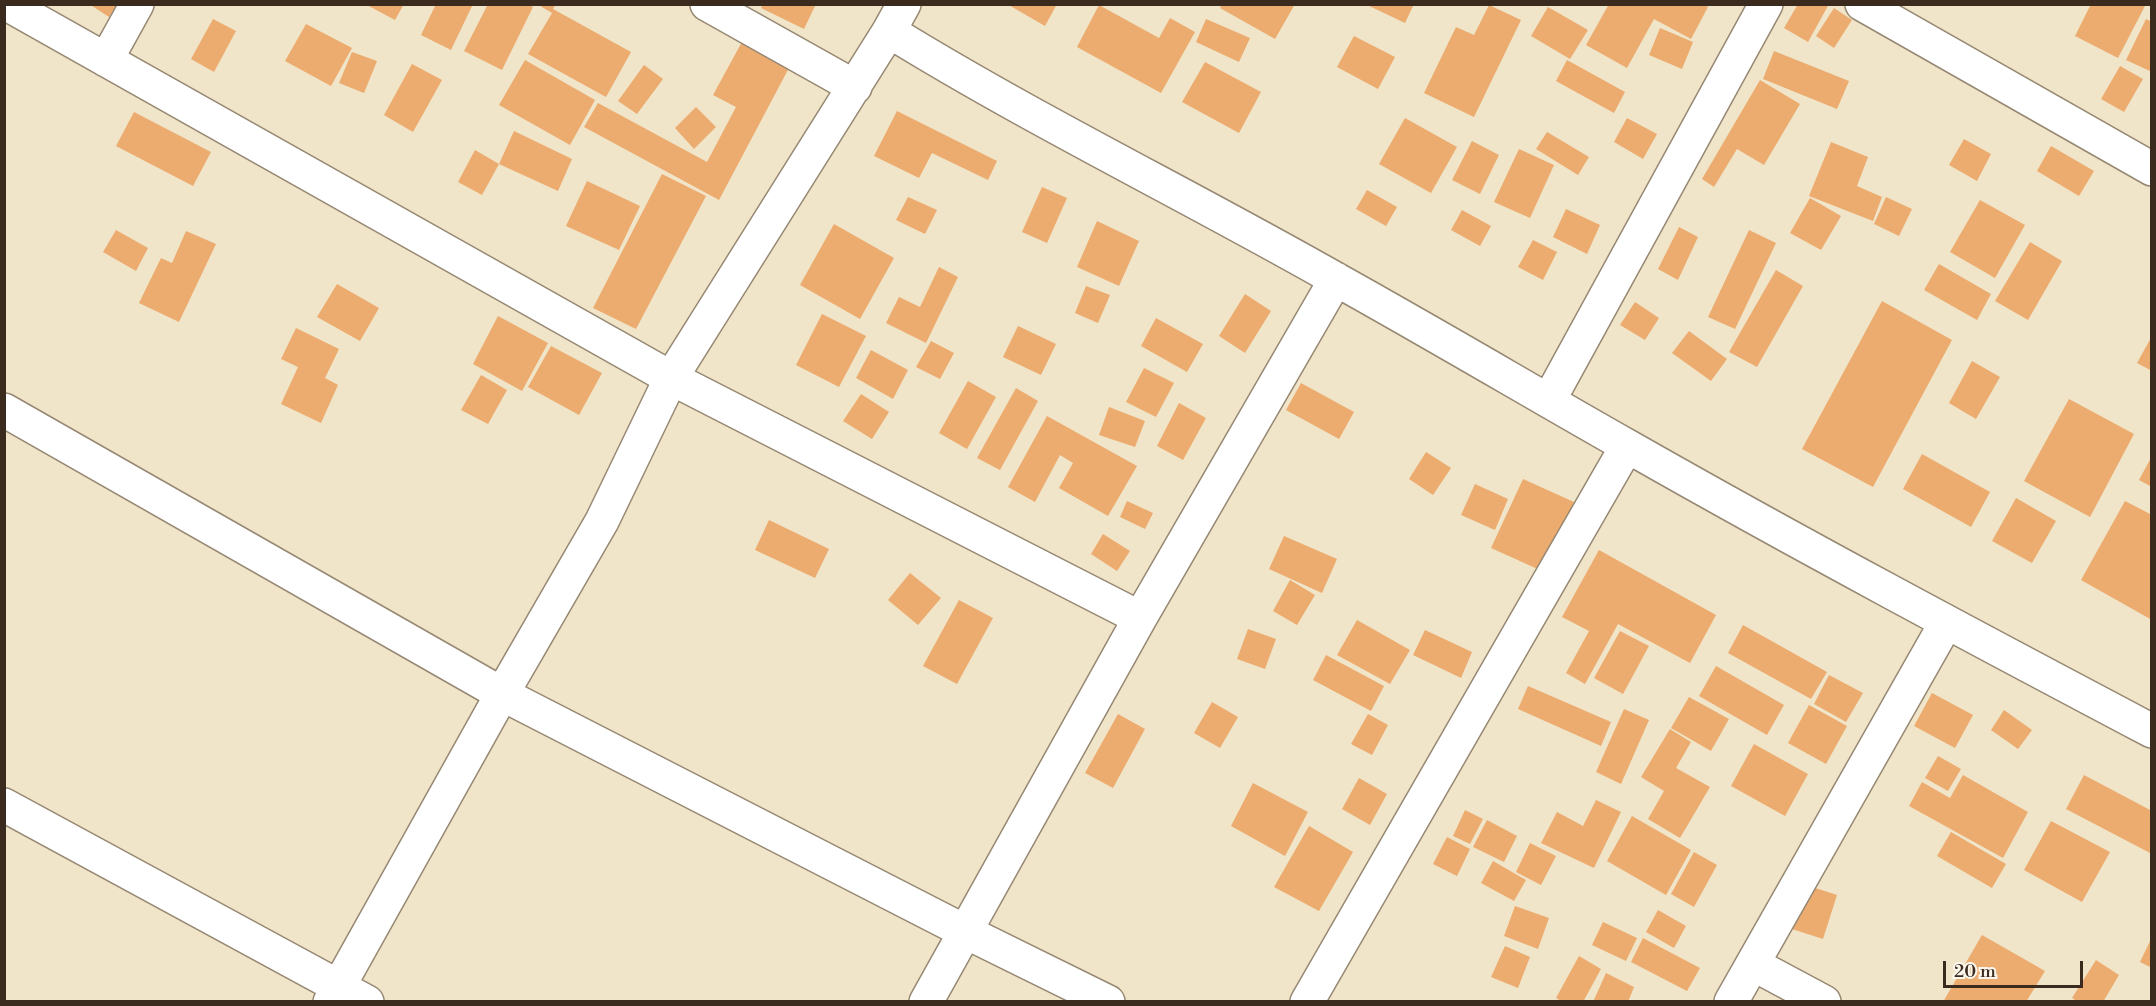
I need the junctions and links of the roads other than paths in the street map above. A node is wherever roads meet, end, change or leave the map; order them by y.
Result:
1 (7, 4) edge
2 (138, 4) edge
3 (707, 4) edge
4 (1766, 4) edge
5 (1862, 4) edge
6 (896, 18) edge
7 (106, 60) junction
8 (855, 87) junction
9 (2151, 170) edge
10 (1336, 279) junction
11 (671, 378) junction
12 (1549, 400) junction
13 (4, 410) edge
14 (1627, 446) junction
15 (1140, 618) junction
16 (1946, 623) junction
17 (502, 694) junction
18 (2151, 731) edge
19 (4, 805) edge
20 (964, 931) junction
21 (1753, 964) junction
22 (334, 994) edge
23 (367, 1002) edge
24 (926, 1002) edge
25 (1108, 1002) edge
26 (1307, 1002) edge
27 (1731, 1002) edge
28 (1824, 1002) edge

1 - 7 street
2 - 7 street
3 - 8 street
4 - 12 street
5 - 9 street
6 - 8 street
6 - 10 street
7 - 11 street
8 - 11 street
10 - 12 street
10 - 15 street
11 - 15 street
11 - 17 street
12 - 14 street
13 - 17 street
14 - 16 street
14 - 26 street
15 - 20 street
16 - 18 street
16 - 21 street
17 - 20 street
17 - 22 street
19 - 22 street
20 - 24 street
20 - 25 street
21 - 27 street
21 - 28 street
22 - 23 street

